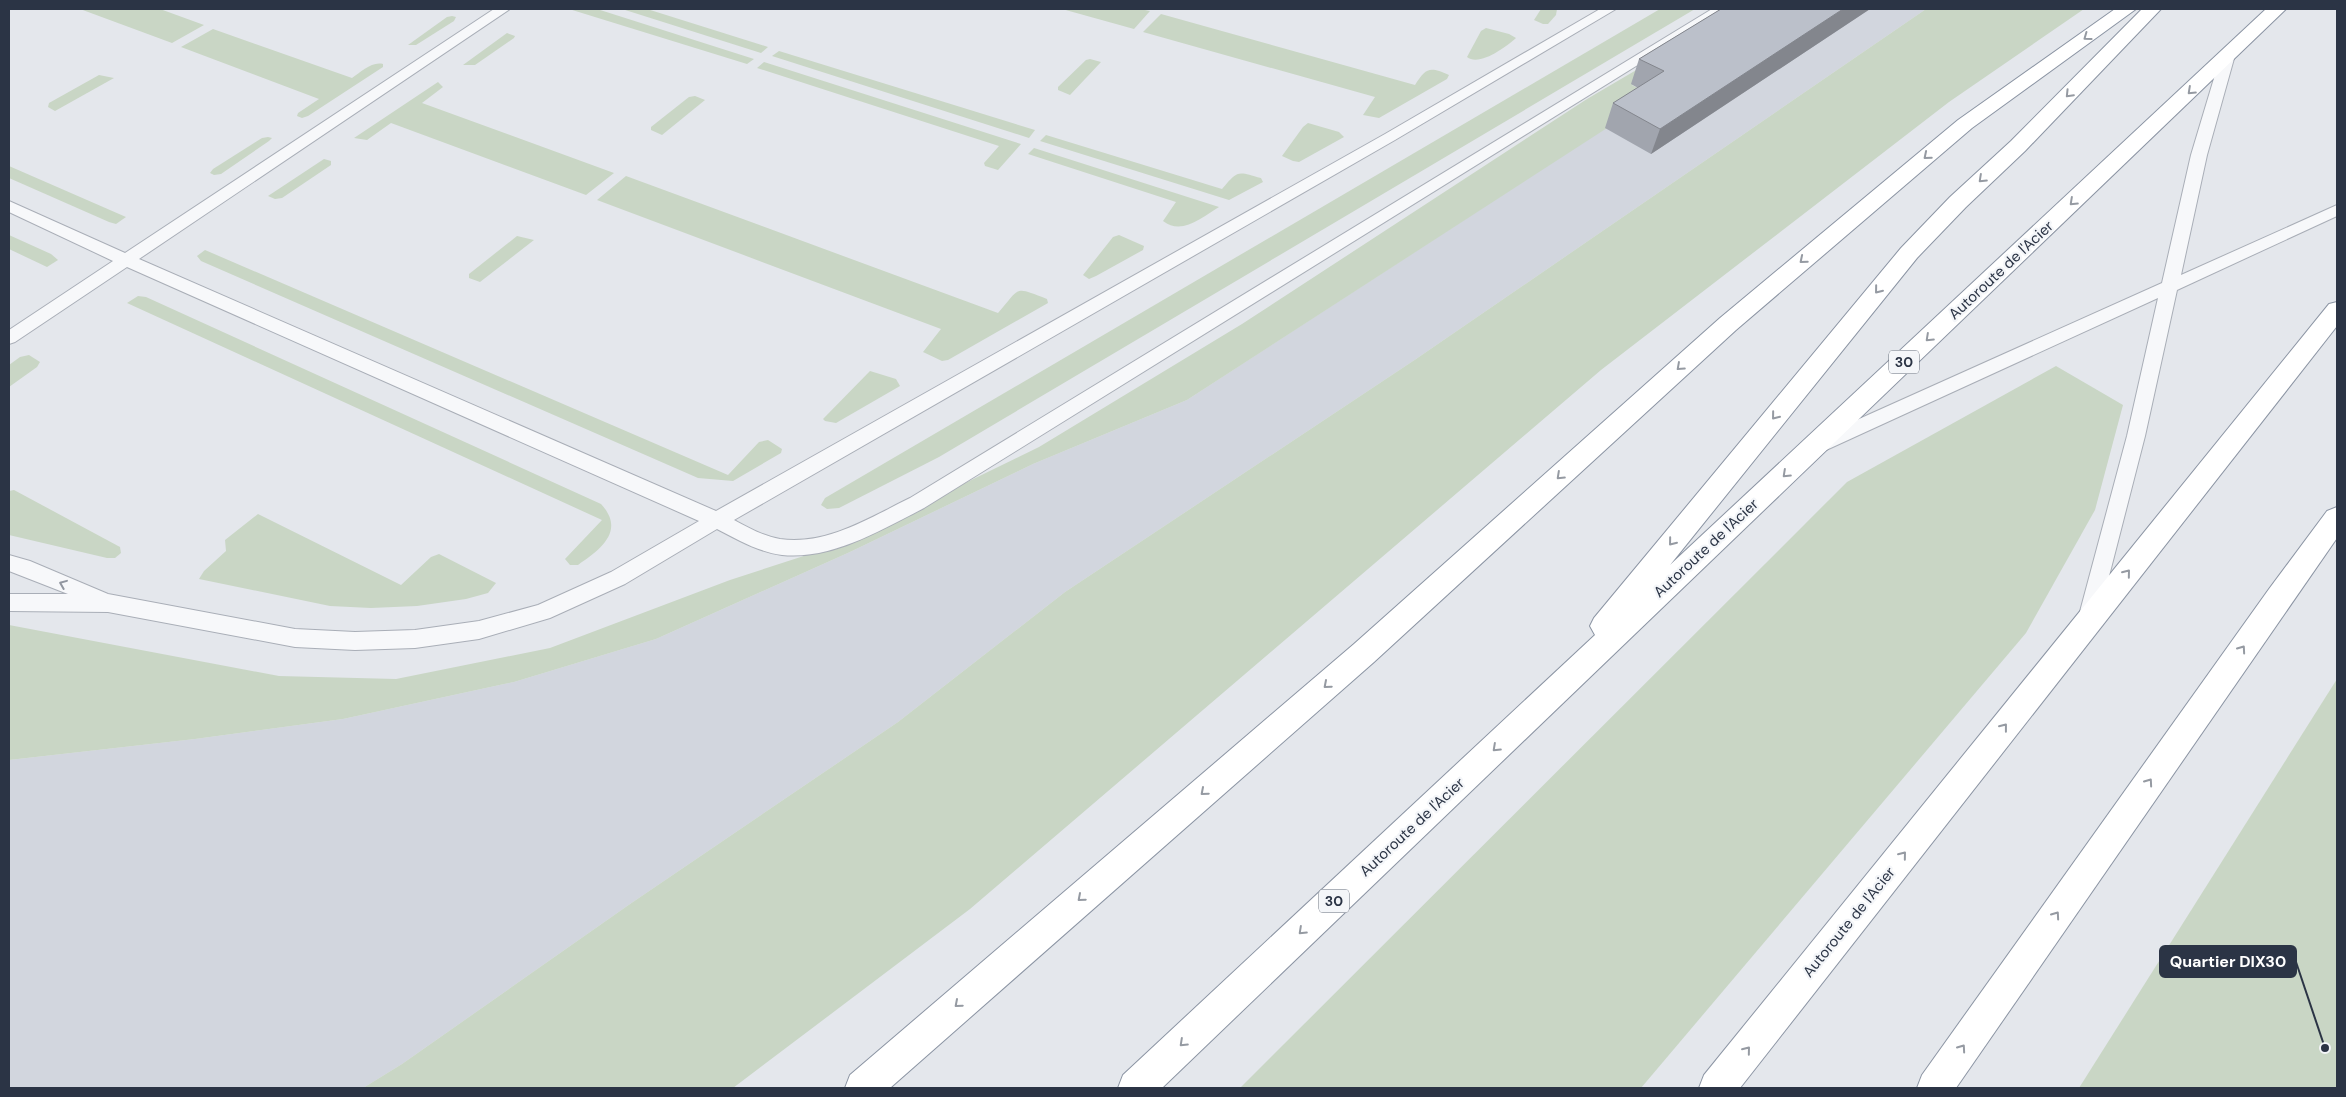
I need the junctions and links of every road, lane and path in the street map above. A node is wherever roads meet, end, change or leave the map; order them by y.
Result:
1 (503, 9) edge
2 (1609, 9) edge
3 (1721, 9) edge
4 (2127, 9) edge
5 (2152, 9) edge
6 (2277, 9) edge
7 (2228, 55) junction
8 (9, 206) edge
9 (2337, 210) edge
10 (126, 260) junction
11 (2170, 287) junction
12 (2337, 310) edge
13 (9, 338) edge
14 (1811, 449) junction
15 (2337, 518) edge
16 (717, 520) junction
17 (9, 563) edge
18 (108, 602) junction
19 (9, 603) edge
20 (2087, 623) junction
21 (1531, 714) junction
22 (874, 1078) edge
23 (856, 1088) edge
24 (1136, 1088) edge
25 (1717, 1088) edge
26 (1934, 1088) edge

1 - 10 lane
2 - 16 lane
3 - 16 lane
4 -> 22 highway
5 -> 21 highway
6 - 7 highway, Autoroute de l'Acier / 30
7 - 11 lane
7 -> 14 highway, Autoroute de l'Acier / 30
8 - 10 lane
9 - 11 lane
10 - 13 lane
10 - 16 lane
11 - 14 lane
11 - 20 lane
20 -> 12 highway, Autoroute de l'Acier
14 -> 21 highway, Autoroute de l'Acier / 30
26 -> 15 highway
16 - 18 lane
18 -> 17 lane
18 - 19 lane
25 -> 20 highway, Autoroute de l'Acier
21 -> 24 highway, Autoroute de l'Acier / 30
22 - 23 highway

